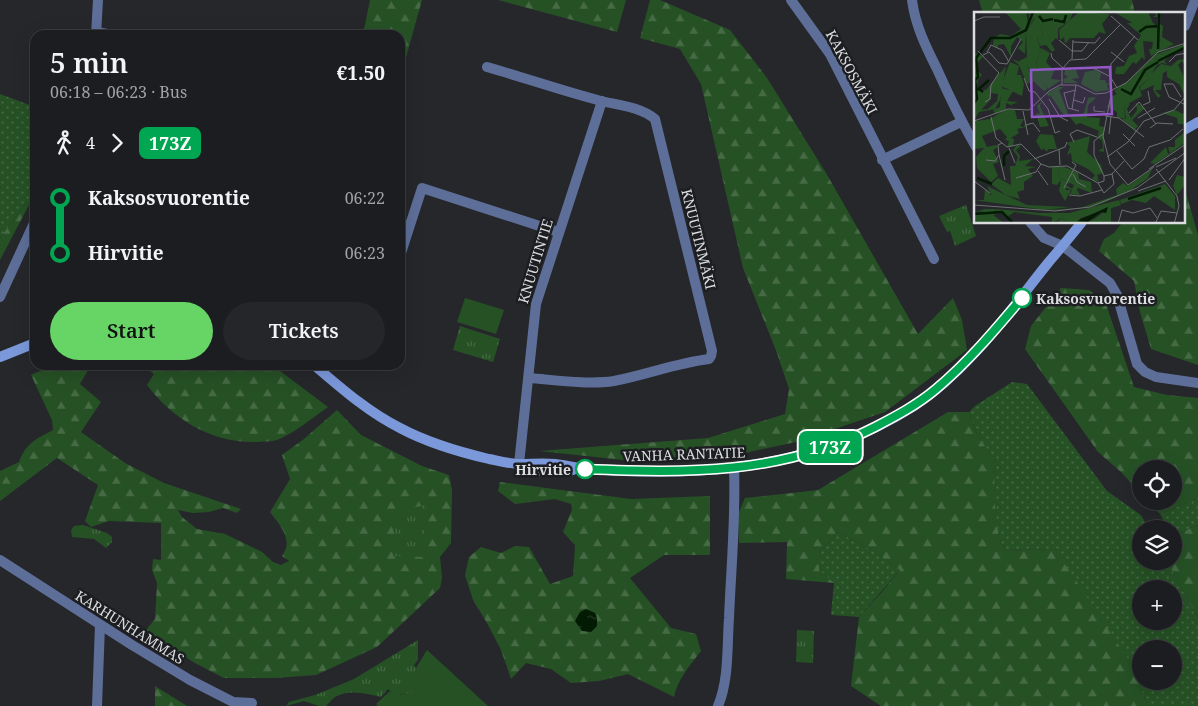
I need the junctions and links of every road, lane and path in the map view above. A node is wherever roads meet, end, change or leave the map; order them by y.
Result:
1 (98, 0) edge
2 (791, 0) edge
3 (912, 0) edge
4 (1194, 0) edge
5 (1186, 23) edge
6 (97, 30) edge
7 (487, 67) dead end
8 (602, 101) junction
9 (961, 122) junction
10 (1198, 122) edge
11 (1186, 129) edge
12 (974, 144) edge
13 (882, 160) junction
14 (1032, 224) edge
15 (1080, 224) edge
16 (30, 232) edge
17 (558, 232) junction
18 (405, 241) edge
19 (1063, 246) junction
20 (934, 259) dead end
21 (0, 297) edge
22 (30, 345) edge
23 (0, 357) edge
24 (320, 370) edge
25 (529, 378) junction
26 (1198, 382) edge
27 (520, 464) junction
28 (734, 468) junction
29 (0, 560) edge
30 (100, 625) junction
31 (252, 703) dead end
32 (96, 706) edge
33 (718, 706) edge

1 - 6 street
2 - 13 street, KAKSOSMÄKI
3 - 9 street
4 - 5 street
7 - 8 street, KNUUTINMÄKI
8 - 17 street, KNUUTINTIE
8 - 25 street, KNUUTINMÄKI
9 - 12 street
9 - 13 street
10 - 11 main road
13 - 20 street, KAKSOSMÄKI
14 - 19 street
15 - 19 main road, VANHA RANTATIE
16 - 21 street
17 - 18 street
17 - 25 street, KNUUTINTIE
19 - 26 street
19 - 28 main road, VANHA RANTATIE
22 - 23 main road
24 - 27 main road, VANHA RANTATIE
25 - 27 street, KNUUTINTIE
27 - 28 main road, VANHA RANTATIE
28 - 33 street
29 - 30 street, KARHUNHAMMAS
30 - 31 street, KARHUNHAMMAS
30 - 32 street

